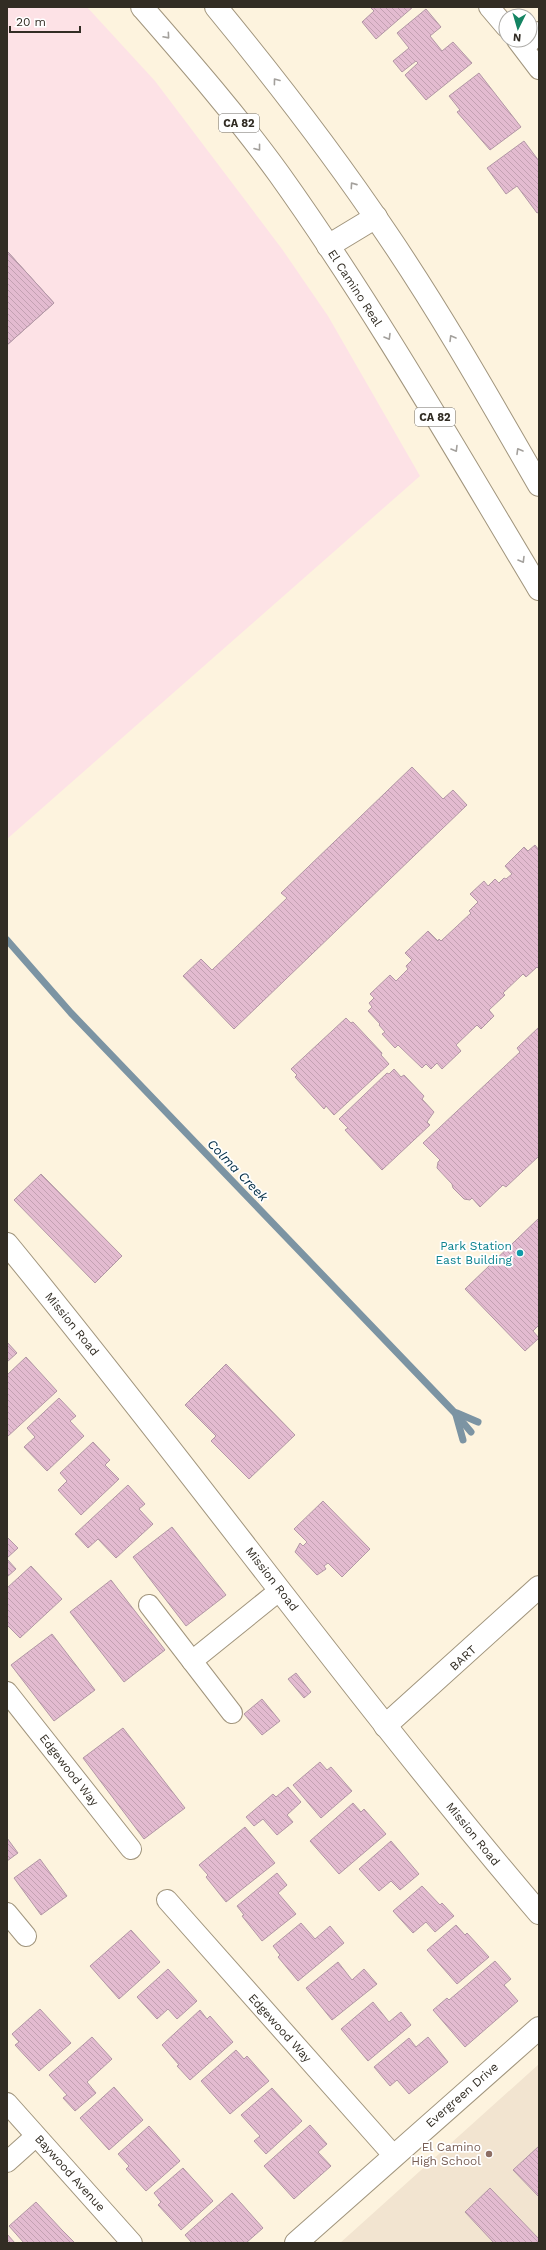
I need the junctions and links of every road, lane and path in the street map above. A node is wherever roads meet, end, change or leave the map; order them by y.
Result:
1 (142, 7) edge
2 (216, 7) edge
3 (489, 7) edge
4 (498, 18) edge
5 (524, 48) edge
6 (539, 69) edge
7 (376, 217) junction
8 (328, 246) junction
9 (539, 485) edge
10 (539, 589) edge
11 (7, 1244) edge
12 (539, 1588) edge
13 (280, 1590) junction
14 (149, 1605) dead end
15 (192, 1661) junction
16 (7, 1692) edge
17 (232, 1712) dead end
18 (385, 1726) junction
19 (131, 1849) dead end
20 (167, 1900) dead end
21 (7, 1913) edge
22 (539, 1913) edge
23 (26, 1936) dead end
24 (539, 2028) edge
25 (7, 2103) edge
26 (36, 2136) junction
27 (394, 2156) junction
28 (7, 2162) edge
29 (132, 2243) edge
30 (296, 2243) edge

1 -> 8 main road, El Camino Real / CA 82
7 -> 2 main road
3 - 4 street
5 - 6 street
7 - 8 main road
9 -> 7 main road
8 -> 10 main road, El Camino Real / CA 82
11 - 13 main road, Mission Road
12 - 18 main road, BART
13 - 15 street
13 - 18 main road, Mission Road
14 - 15 street
15 - 17 street
16 - 19 street, Edgewood Way
18 - 22 main road, Mission Road
20 - 27 street, Edgewood Way
21 - 23 street
24 - 27 main road, Evergreen Drive
25 - 26 street, Baywood Avenue
26 - 28 street
26 - 29 street, Baywood Avenue
27 - 30 main road, Evergreen Drive

